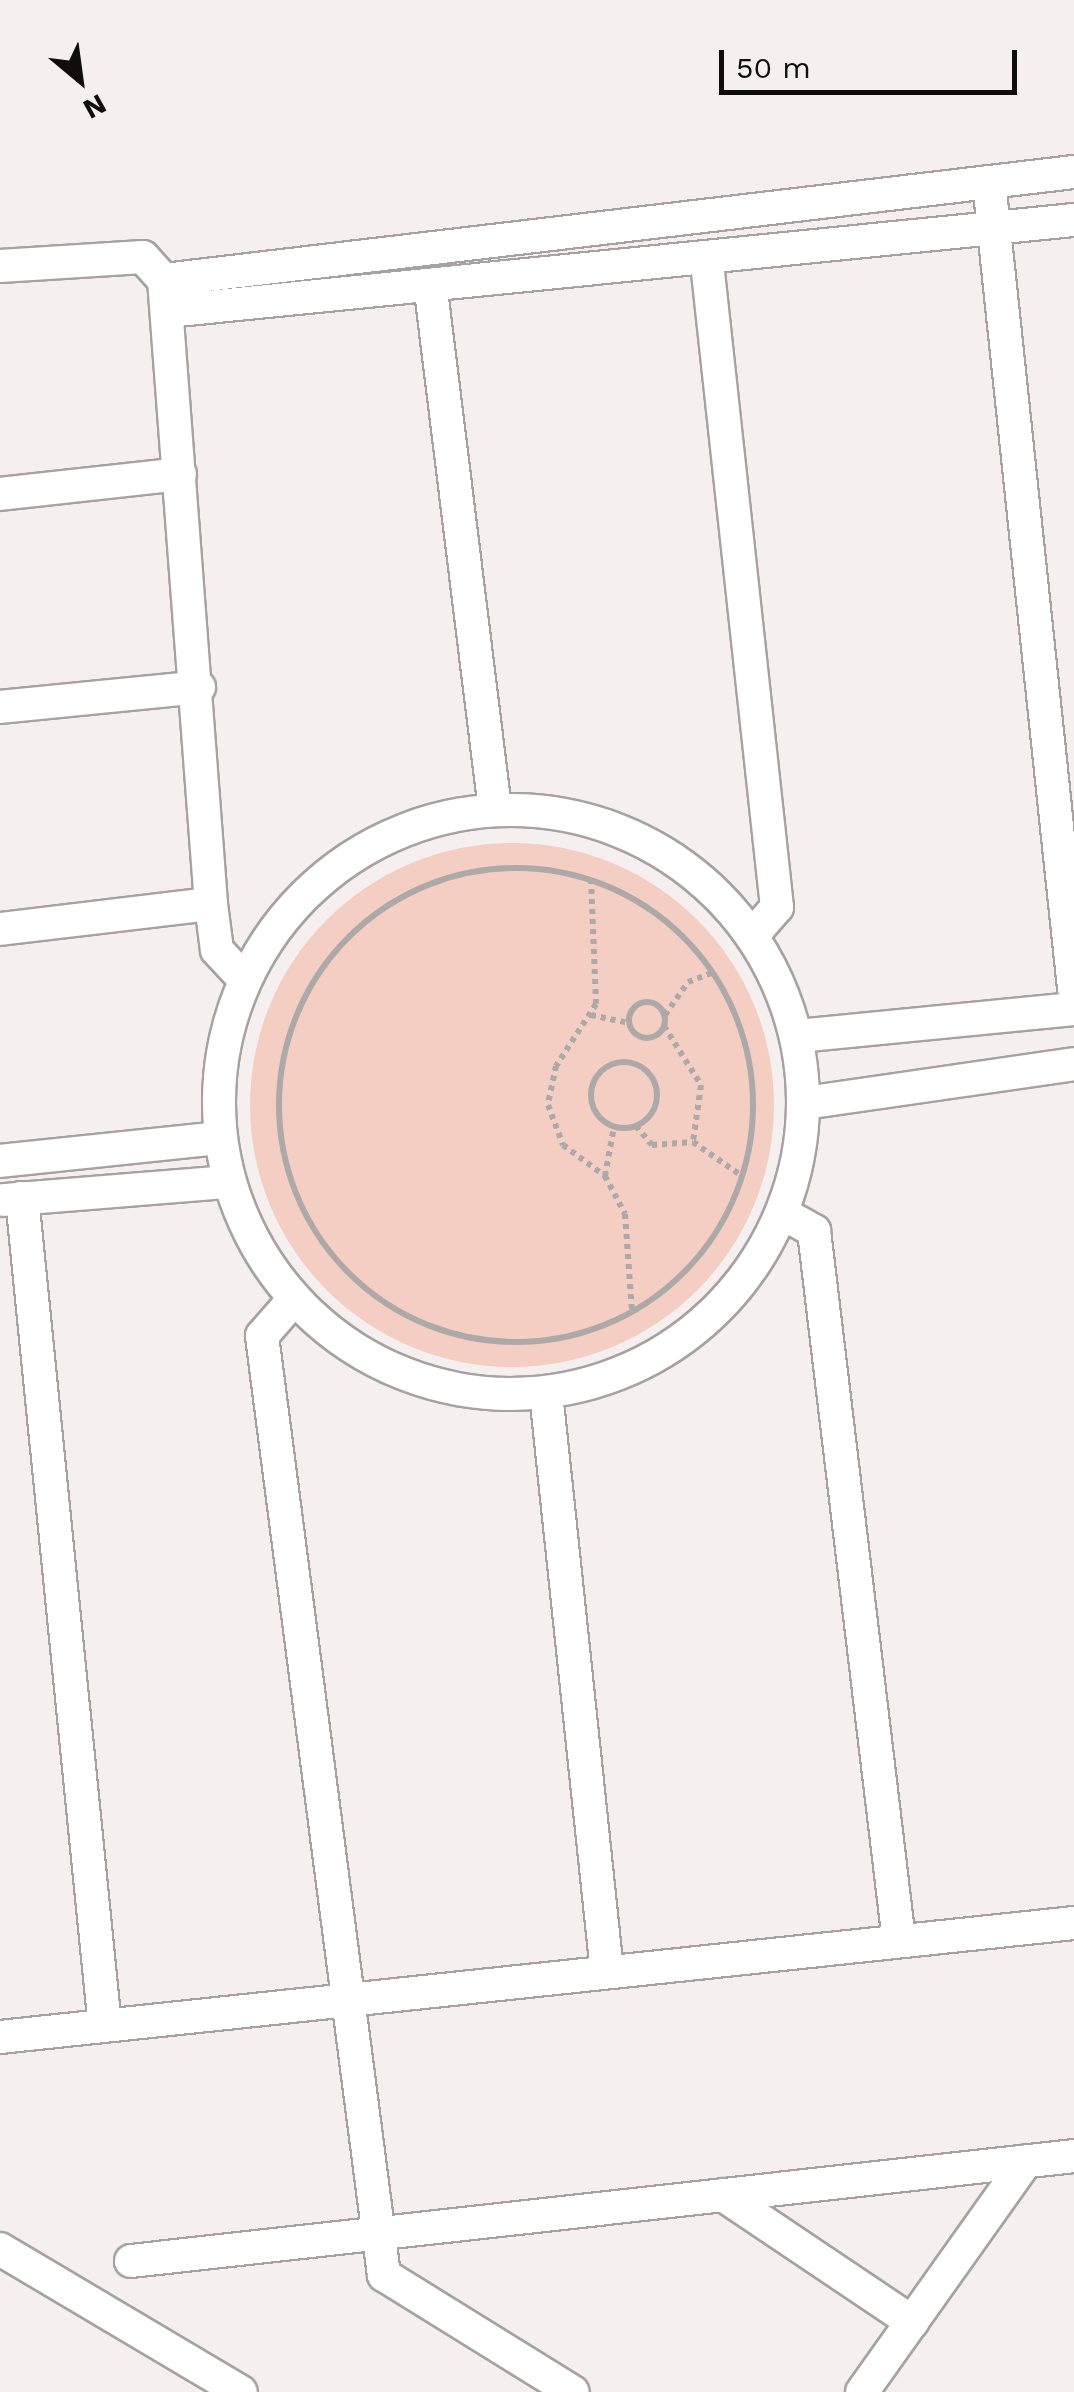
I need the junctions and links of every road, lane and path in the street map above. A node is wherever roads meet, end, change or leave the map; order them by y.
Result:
1 (1074, 172) edge
2 (989, 182) junction
3 (1074, 220) edge
4 (996, 230) junction
5 (708, 263) junction
6 (0, 266) edge
7 (431, 290) junction
8 (166, 295) junction
9 (180, 474) junction
10 (0, 494) edge
11 (199, 687) junction
12 (0, 707) edge
13 (495, 809) junction
14 (591, 879) junction
15 (211, 904) junction
16 (0, 928) edge
17 (754, 932) junction
18 (714, 972) junction
19 (244, 979) junction
20 (1074, 988) edge
21 (1074, 1008) edge
22 (591, 1015) junction
23 (664, 1022) junction
24 (628, 1023) junction
25 (798, 1036) junction
26 (1074, 1064) edge
27 (804, 1103) junction
28 (614, 1126) junction
29 (636, 1126) junction
30 (219, 1138) junction
31 (693, 1142) junction
32 (0, 1161) edge
33 (606, 1176) junction
34 (742, 1176) junction
35 (228, 1182) junction
36 (11, 1199) edge
37 (782, 1214) junction
38 (294, 1299) junction
39 (632, 1312) junction
40 (546, 1393) junction
41 (1074, 1923) edge
42 (899, 1941) junction
43 (607, 1971) junction
44 (342, 2000) junction
45 (104, 2026) junction
46 (0, 2037) edge
47 (1074, 2156) edge
48 (1026, 2161) junction
49 (723, 2195) junction
50 (378, 2234) junction
51 (0, 2249) edge
52 (132, 2261) dead end
53 (912, 2322) junction
54 (242, 2392) edge
55 (574, 2392) edge
56 (862, 2392) edge

1 - 2 street
2 - 4 street
2 - 8 street
3 - 4 street
4 - 5 street
4 - 20 street
5 - 7 street
5 - 17 street
6 - 8 street
7 - 8 street
7 - 13 street
8 - 9 street
9 - 10 street
9 - 11 street
11 - 12 street
11 - 15 street
13 - 17 street
13 - 19 street
14 - 18 path
14 - 22 path
14 - 39 path
15 - 16 street
15 - 19 street
17 - 25 street
18 - 23 path
18 - 34 path
19 - 30 street
21 - 25 street
22 - 24 path
22 - 33 path
23 - 24 path
23 - 24 path
23 - 31 path
25 - 27 street
26 - 27 street
27 - 37 street
28 - 29 path
28 - 29 path
28 - 33 path
29 - 31 path
30 - 32 street
30 - 35 street
31 - 34 path
33 - 39 path
34 - 39 path
35 - 36 street
35 - 38 street
36 - 45 street
37 - 40 street
37 - 42 street
38 - 40 street
38 - 44 street
40 - 43 street
41 - 42 street
42 - 43 street
43 - 44 street
44 - 45 street
44 - 50 street
45 - 46 street
47 - 48 street
48 - 49 street
48 - 53 street
49 - 50 street
49 - 53 street
50 - 52 street
50 - 55 street
51 - 54 street
53 - 56 street

